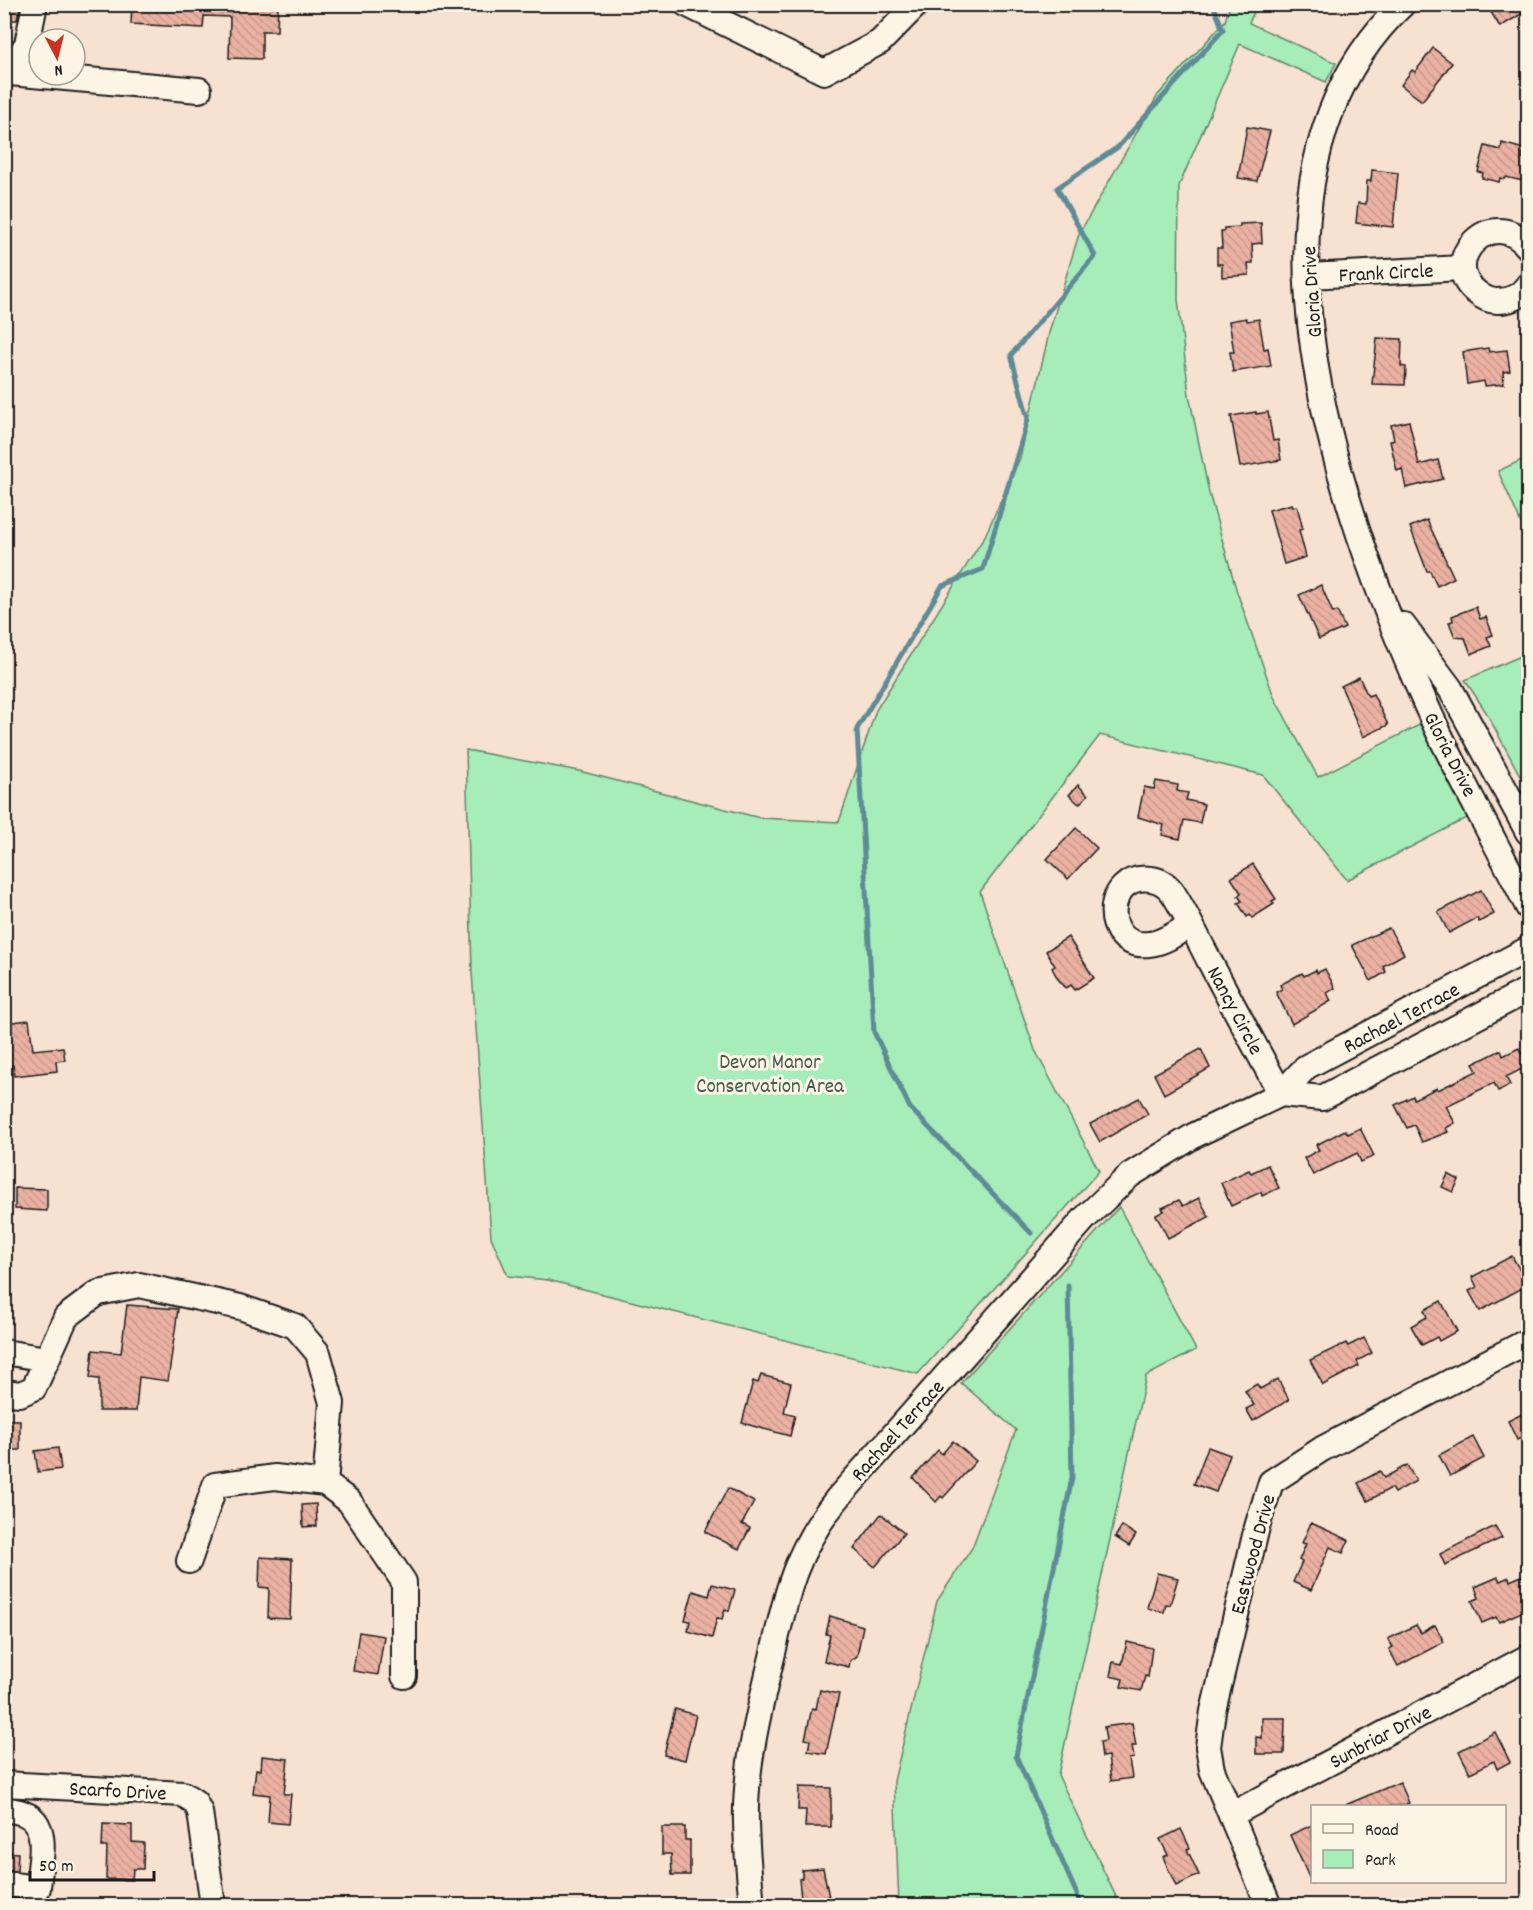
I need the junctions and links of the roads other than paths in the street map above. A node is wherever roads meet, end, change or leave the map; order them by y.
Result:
1 (35, 4) edge
2 (686, 4) edge
3 (917, 4) edge
4 (1403, 4) edge
5 (7, 75) edge
6 (199, 90) dead end
7 (1528, 247) edge
8 (1464, 268) junction
9 (1308, 276) junction
10 (1528, 285) edge
11 (1382, 597) junction
12 (1528, 832) edge
13 (1528, 907) edge
14 (1191, 926) dead end
15 (1528, 949) edge
16 (1528, 990) edge
17 (1281, 1094) junction
18 (1528, 1341) edge
19 (4, 1352) edge
20 (47, 1359) junction
21 (4, 1392) edge
22 (325, 1483) junction
23 (189, 1561) dead end
24 (1528, 1657) edge
25 (404, 1676) dead end
26 (4, 1784) edge
27 (4, 1810) edge
28 (1231, 1815) junction
29 (4, 1884) edge
30 (213, 1905) edge
31 (752, 1905) edge
32 (1269, 1905) edge

1 - 5 street
2 - 3 street
4 - 9 street, Gloria Drive
5 - 6 street
7 - 8 street, Frank Circle
8 - 9 street, Frank Circle
8 - 10 street, Frank Circle
9 - 11 street, Gloria Drive
11 - 12 street, Gloria Drive
11 - 13 street, Gloria Drive
14 - 17 street, Nancy Circle
15 - 17 street, Rachael Terrace
16 - 17 street, Rachael Terrace
17 - 31 street, Rachael Terrace
18 - 28 street, Eastwood Drive
19 - 20 street
20 - 21 street
20 - 22 street
22 - 23 street
22 - 25 street
24 - 28 street, Sunbriar Drive
26 - 30 street, Scarfo Drive
27 - 29 street
28 - 32 street, Eastwood Drive

